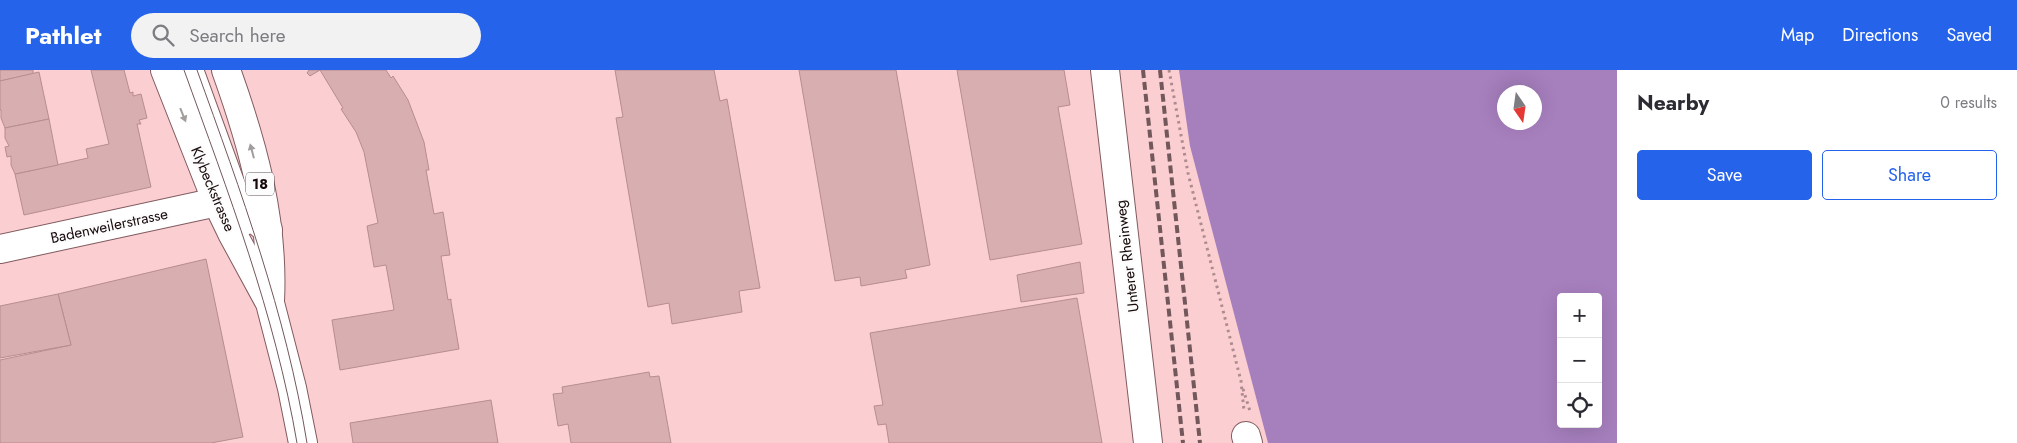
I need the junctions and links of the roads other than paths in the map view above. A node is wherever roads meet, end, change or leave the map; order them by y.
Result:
1 (165, 70) edge
2 (190, 70) edge
3 (226, 70) edge
4 (1105, 70) edge
5 (229, 206) junction
6 (268, 230) junction
7 (0, 249) edge
8 (270, 303) junction
9 (302, 443) edge
10 (1148, 443) edge

1 -> 5 main road, Klybeckstrasse / 18
2 - 5 main road
6 -> 3 main road, Klybeckstrasse / 18
4 - 10 main road, Unterer Rheinweg
5 - 6 main road
5 - 7 main road, Badenweilerstrasse
5 - 8 main road, Klybeckstrasse / 18
6 - 8 main road, Klybeckstrasse / 18
8 - 9 main road, Klybeckstrasse / 18

